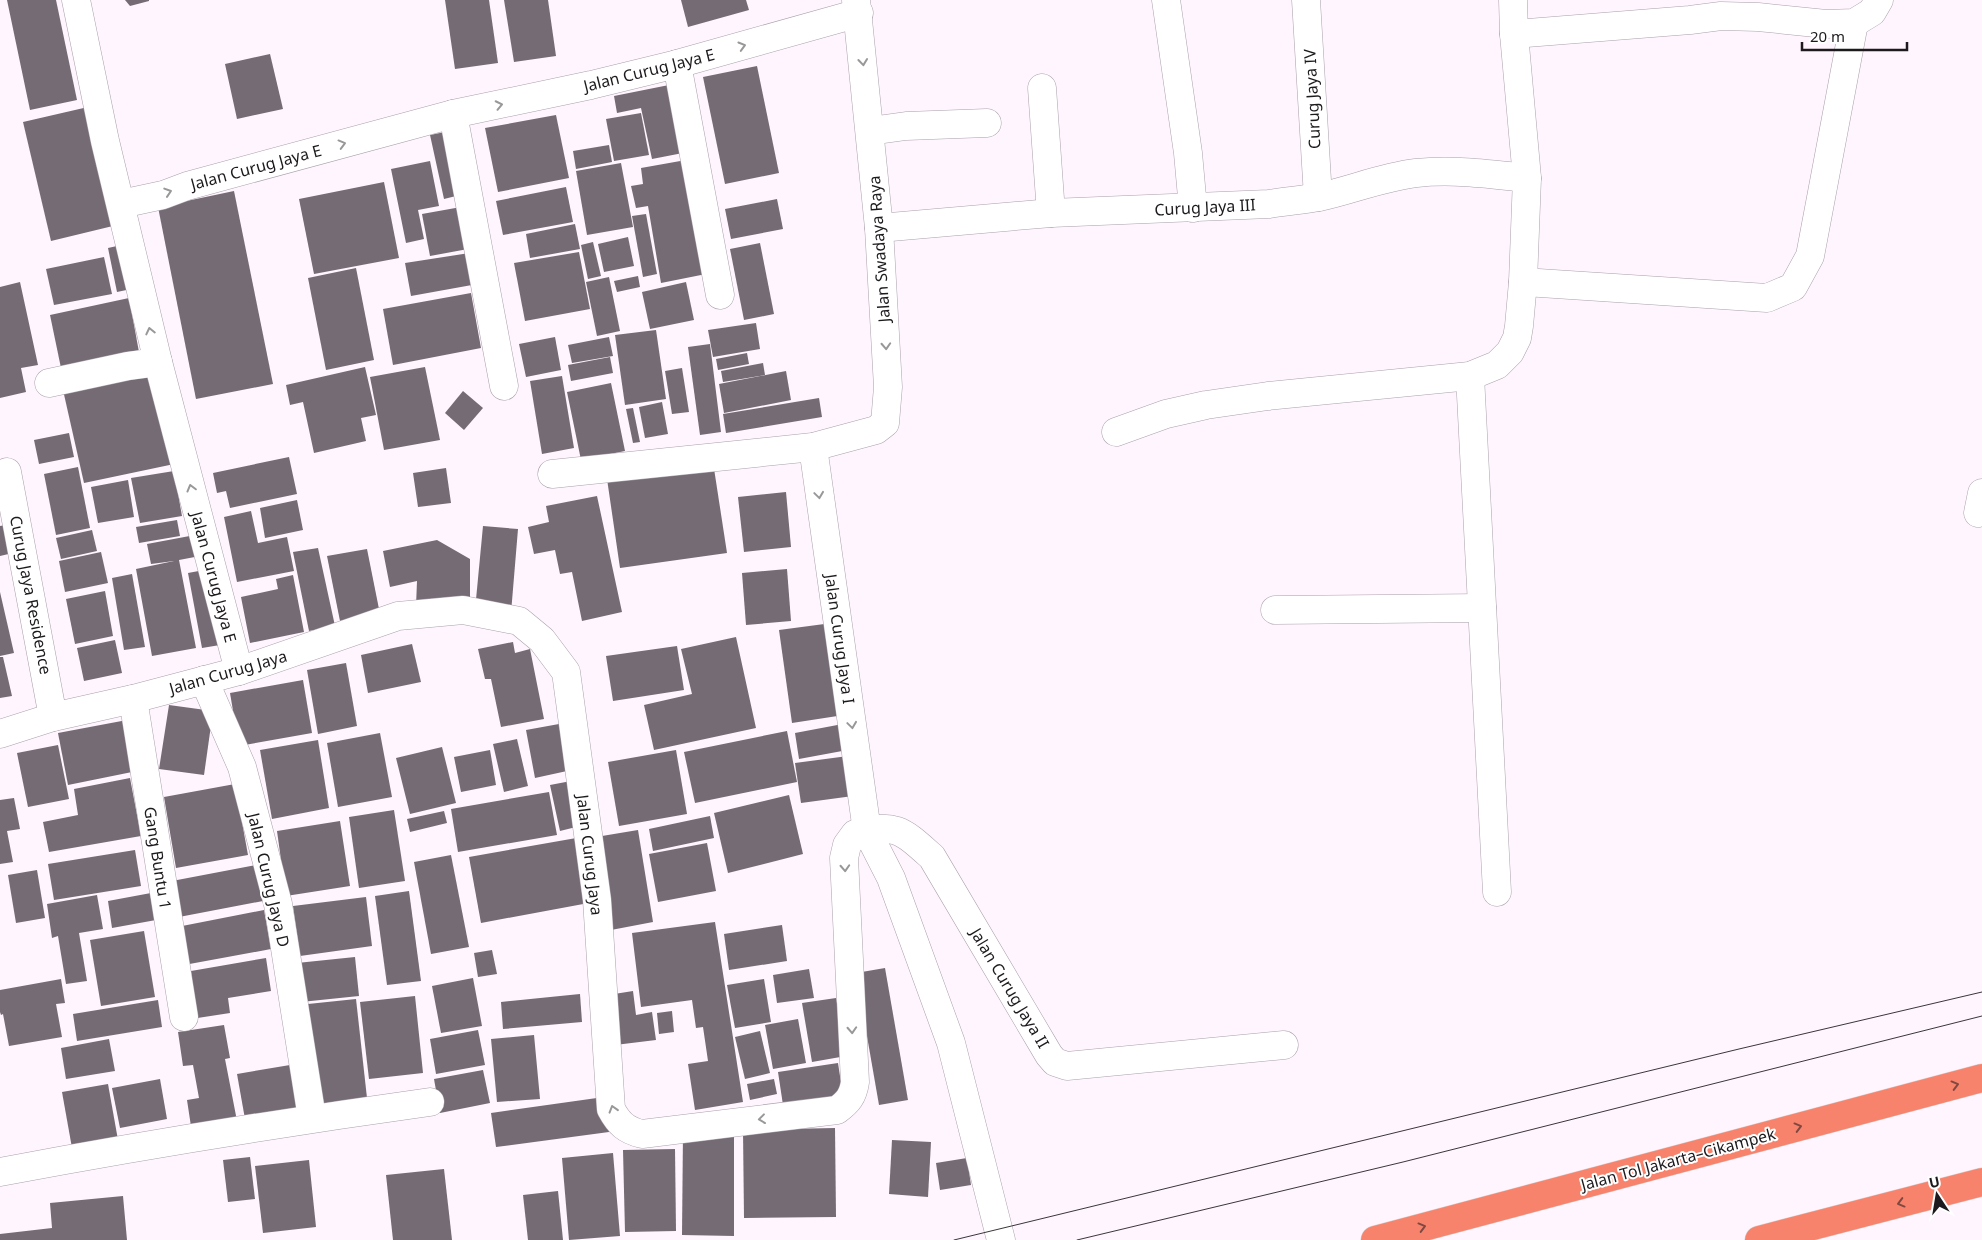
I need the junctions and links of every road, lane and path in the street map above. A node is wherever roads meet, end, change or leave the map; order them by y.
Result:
1 (76, 0) edge
2 (1166, 0) edge
3 (1306, 0) edge
4 (1513, 0) edge
5 (1879, 0) edge
6 (857, 7) edge
7 (1690, 10) edge
8 (1854, 23) junction
9 (1514, 34) junction
10 (677, 64) junction
11 (1042, 88) dead end
12 (453, 114) junction
13 (987, 123) dead end
14 (870, 131) junction
15 (1527, 178) junction
16 (1318, 197) junction
17 (121, 204) junction
18 (1193, 208) junction
19 (1051, 213) junction
20 (879, 228) junction
21 (1523, 282) junction
22 (720, 295) dead end
23 (158, 362) junction
24 (1470, 376) junction
25 (49, 383) dead end
26 (504, 386) dead end
27 (1116, 432) dead end
28 (813, 447) junction
29 (7, 472) dead end
30 (552, 474) dead end
31 (1482, 608) junction
32 (1275, 610) dead end
33 (239, 671) junction
34 (204, 680) junction
35 (133, 699) junction
36 (54, 717) junction
37 (0, 734) edge
38 (867, 831) junction
39 (1497, 892) dead end
40 (184, 1017) dead end
41 (1284, 1045) dead end
42 (1982, 1078) edge
43 (430, 1102) dead end
44 (312, 1118) junction
45 (0, 1172) edge
46 (1982, 1182) edge
47 (1001, 1240) edge
48 (1374, 1240) edge
49 (1759, 1240) edge

1 - 17 street
2 - 18 street
3 - 16 street, Curug Jaya IV
4 - 9 street
5 - 8 street
10 -> 6 street, Jalan Curug Jaya E
6 -> 14 street, Jalan Swadaya Raya
7 - 8 street
7 - 9 street
8 - 21 street
9 - 15 street
12 -> 10 street, Jalan Curug Jaya E
10 - 22 street
11 - 19 street
17 -> 12 street, Jalan Curug Jaya E
12 - 26 street
13 - 14 street
14 - 20 street, Jalan Swadaya Raya
15 - 16 street, Curug Jaya III
15 - 21 street
16 - 18 street, Curug Jaya III
23 -> 17 street, Jalan Curug Jaya E
18 - 19 street, Curug Jaya III
19 - 20 street, Curug Jaya III
20 -> 28 street, Jalan Swadaya Raya
21 - 24 street
23 - 25 street
33 -> 23 street, Jalan Curug Jaya E
24 - 27 street
24 - 31 street
28 - 30 street, Jalan Swadaya Raya
28 -> 38 street, Jalan Curug Jaya I
29 - 36 street, Curug Jaya Residence
31 - 32 street
31 - 39 street
33 - 34 street, Jalan Curug Jaya
38 -> 33 street, Jalan Curug Jaya
34 - 35 street, Jalan Curug Jaya
34 - 44 street, Jalan Curug Jaya D
35 - 36 street, Jalan Curug Jaya
35 - 40 street, Gang Buntu 1
36 - 37 street, Jalan Curug Jaya
38 - 41 street, Jalan Curug Jaya II
38 - 47 street, Jalan Curug Jaya I
48 -> 42 highway, Jalan Tol Jakarta–Cikampek
43 - 44 street
44 - 45 street
46 -> 49 highway

